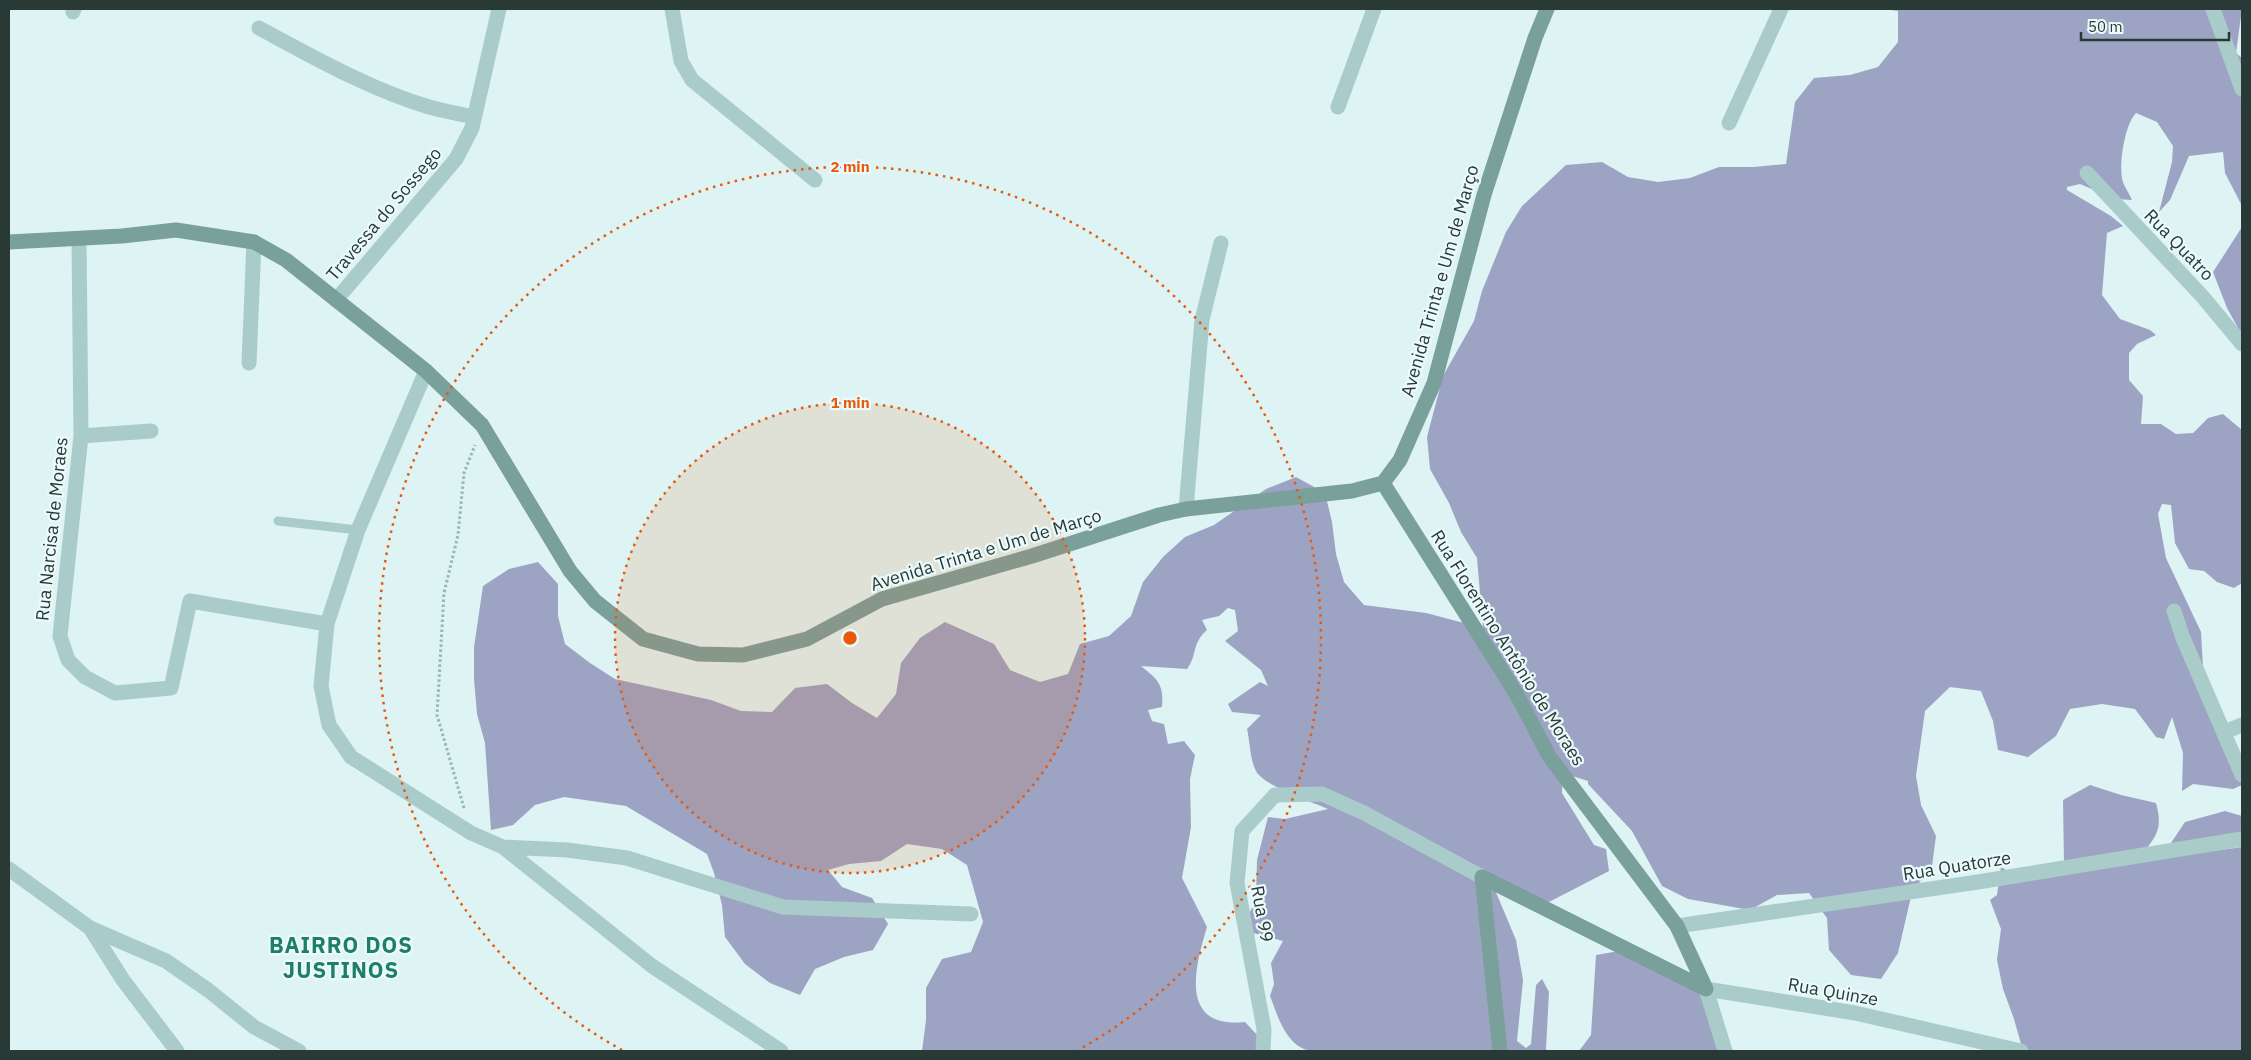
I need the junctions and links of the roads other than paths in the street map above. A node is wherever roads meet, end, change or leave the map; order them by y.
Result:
1 (499, 9) edge
2 (672, 9) edge
3 (1374, 9) edge
4 (1547, 9) edge
5 (1781, 9) edge
6 (2213, 9) edge
7 (259, 28) dead end
8 (2242, 88) edge
9 (1338, 107) dead end
10 (474, 117) junction
11 (1730, 123) dead end
12 (2087, 173) dead end
13 (815, 180) dead end
14 (80, 238) junction
15 (9, 242) edge
16 (254, 242) junction
17 (1220, 243) dead end
18 (336, 300) junction
19 (2242, 344) edge
20 (249, 363) dead end
21 (426, 371) junction
22 (151, 430) dead end
23 (80, 436) junction
24 (1383, 483) junction
25 (1186, 509) junction
26 (278, 521) dead end
27 (358, 530) junction
28 (2174, 611) dead end
29 (327, 624) junction
30 (2242, 725) edge
31 (2224, 732) junction
32 (2242, 775) edge
33 (2242, 839) edge
34 (502, 847) junction
35 (9, 869) edge
36 (1482, 877) junction
37 (971, 914) dead end
38 (1677, 926) junction
39 (90, 928) junction
40 (1706, 989) junction
41 (177, 1051) edge
42 (299, 1051) edge
43 (781, 1051) edge
44 (1263, 1051) edge
45 (1500, 1051) edge
46 (1726, 1051) edge
47 (2021, 1051) edge

1 - 10 street, Travessa do Sossego
2 - 13 street
3 - 9 street
4 - 24 street, Avenida Trinta e Um de Março
5 - 11 street
6 - 8 street
7 - 10 street
10 - 18 street, Travessa do Sossego
12 - 19 street, Rua Quatro
14 - 15 street, Avenida Trinta e Um de Março
14 - 16 street, Avenida Trinta e Um de Março
14 - 23 street, Rua Narcisa de Moraes
16 - 18 street, Avenida Trinta e Um de Março
16 - 20 street
17 - 25 street
18 - 21 street, Avenida Trinta e Um de Março
21 - 25 street, Avenida Trinta e Um de Março
21 - 27 street
22 - 23 street
23 - 29 street, Rua Narcisa de Moraes
24 - 25 street, Avenida Trinta e Um de Março
24 - 38 street, Rua Florentino Antônio de Moraes
26 - 27 lane
27 - 29 street
28 - 31 street
29 - 34 street
30 - 31 street
31 - 32 street
33 - 38 street, Rua Quatorze
34 - 37 street
34 - 43 street
35 - 39 street
36 - 40 street
36 - 44 street, Rua 99
36 - 45 street
38 - 40 street
39 - 41 street
39 - 42 street
40 - 46 street
40 - 47 street, Rua Quinze

